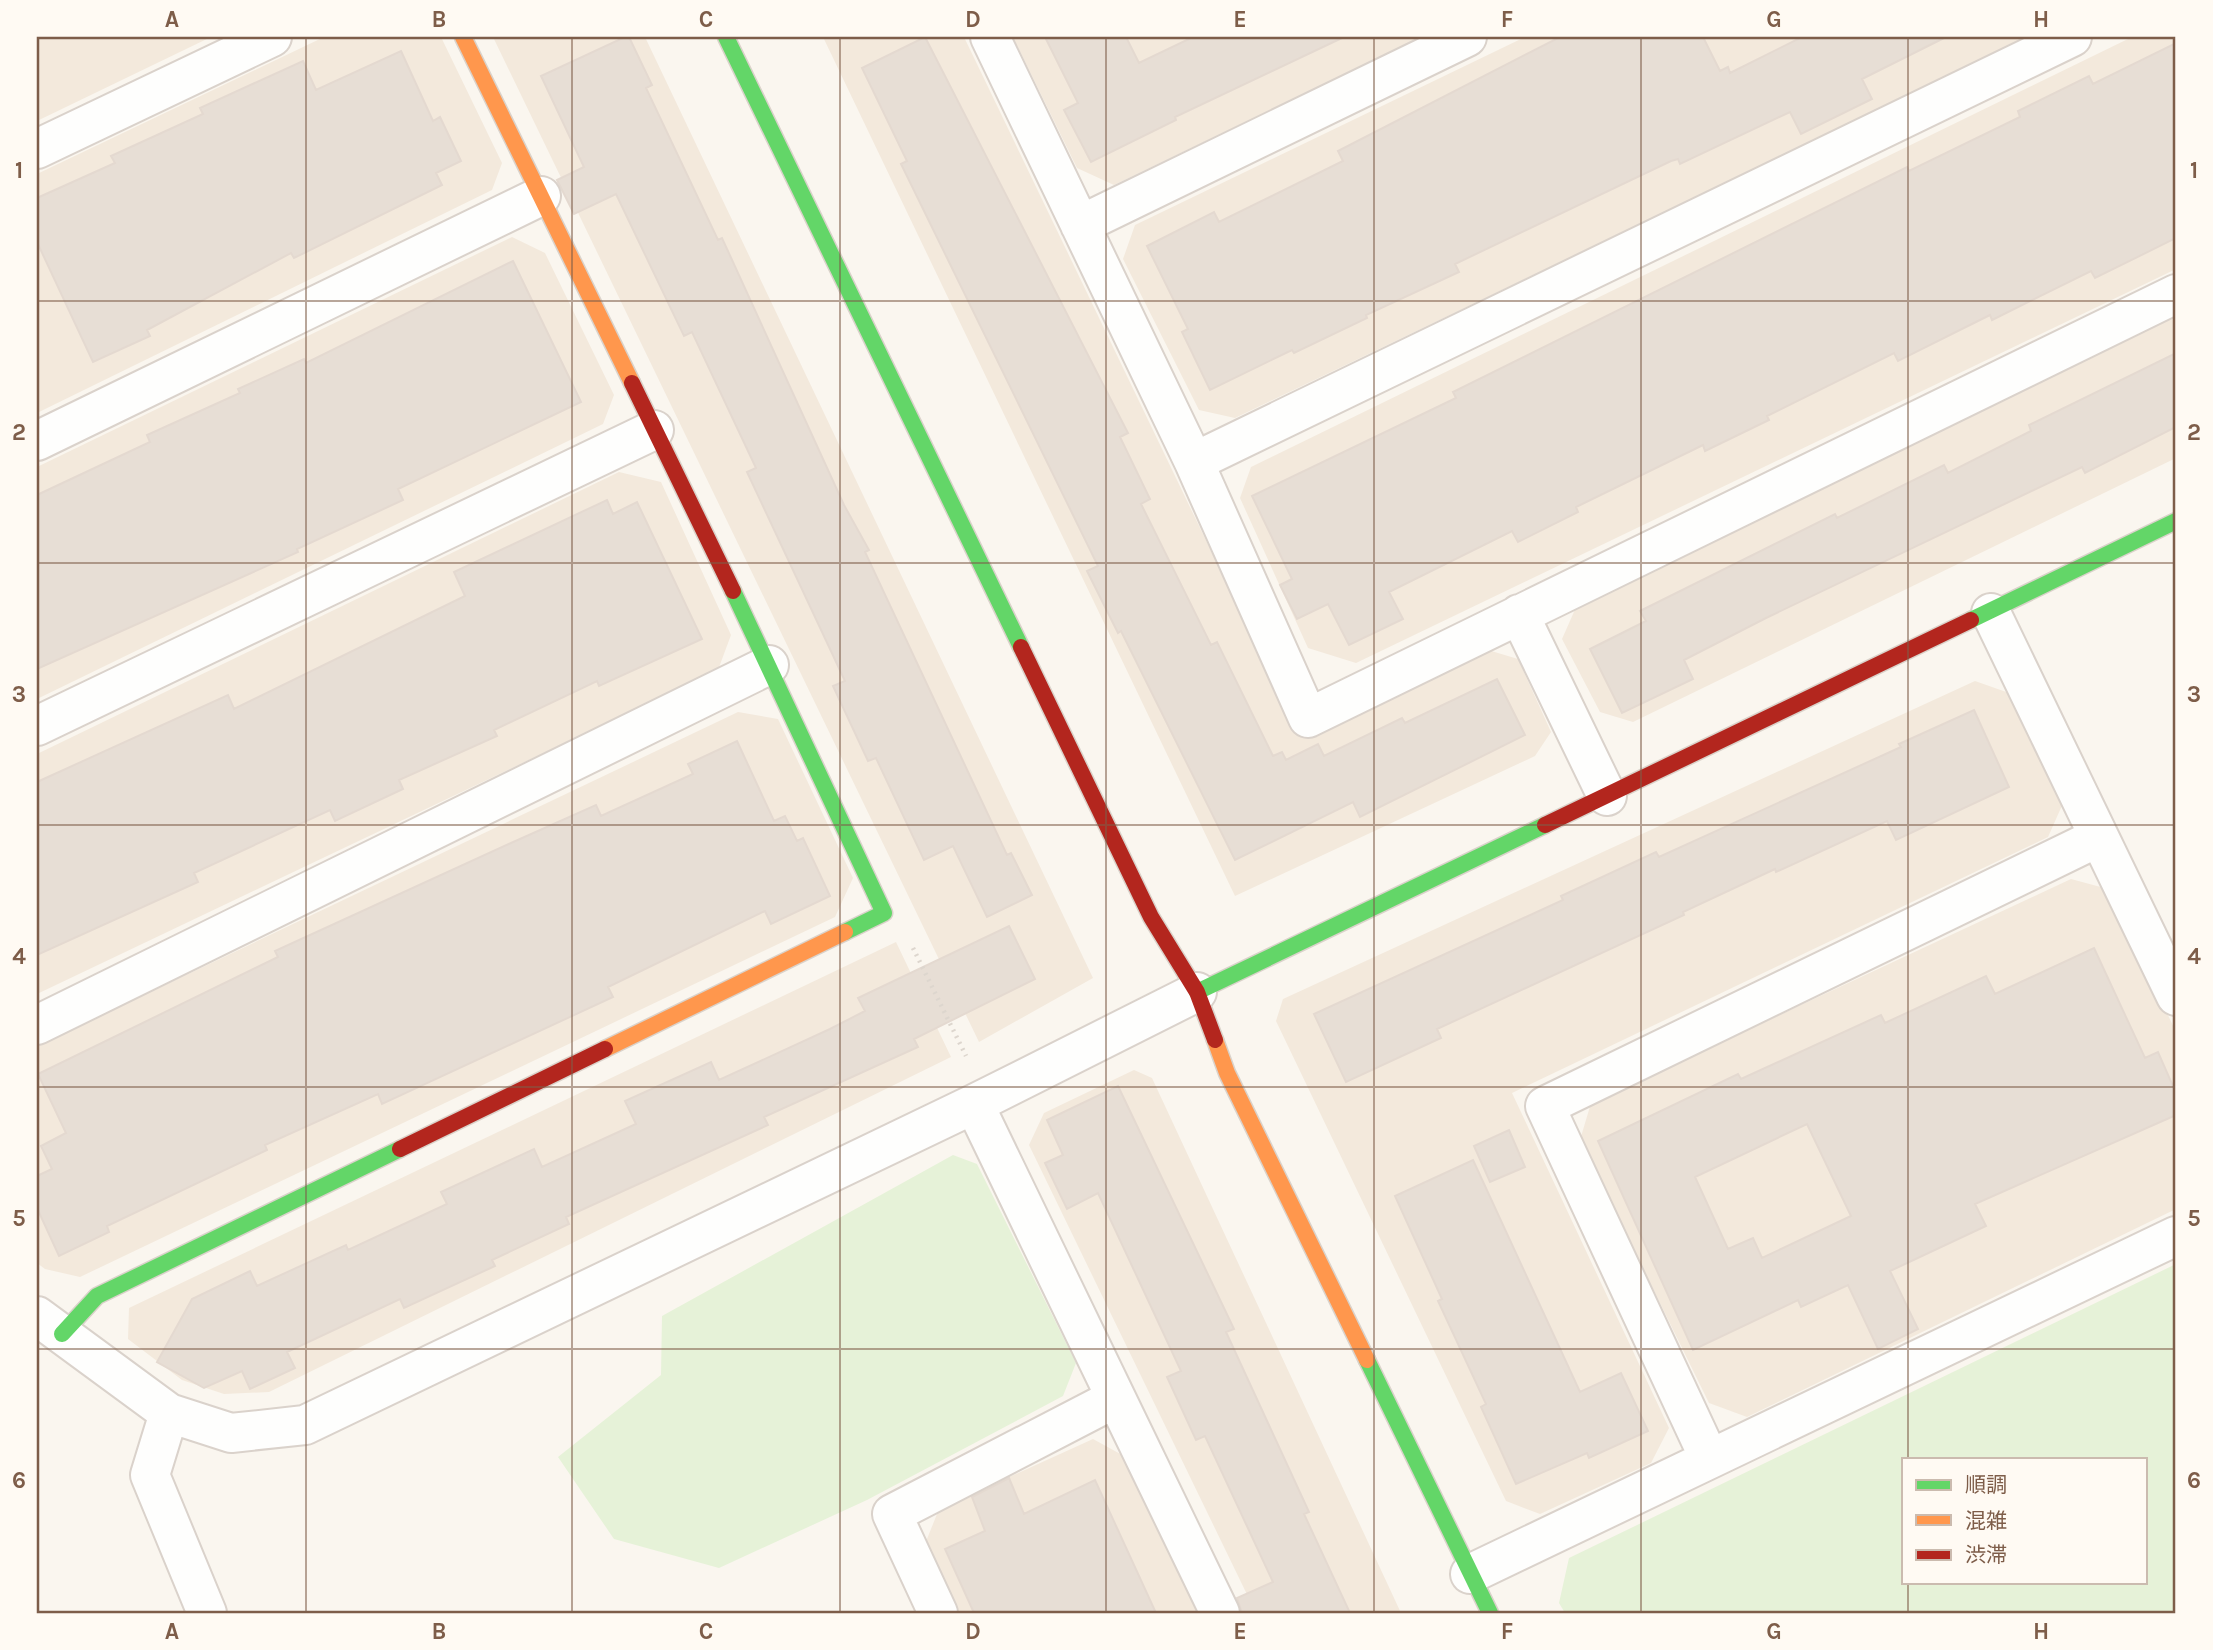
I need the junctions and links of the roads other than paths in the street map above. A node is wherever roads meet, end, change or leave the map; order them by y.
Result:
1 (272, 37) edge
2 (463, 37) edge
3 (726, 37) edge
4 (990, 37) edge
5 (1467, 37) edge
6 (2072, 37) edge
7 (37, 149) edge
8 (541, 196) junction
9 (1080, 225) junction
10 (2176, 294) edge
11 (654, 430) junction
12 (37, 441) edge
13 (1194, 462) junction
14 (2176, 521) edge
15 (1991, 613) junction
16 (1519, 614) junction
17 (769, 666) junction
18 (37, 726) edge
19 (1607, 796) junction
20 (2099, 837) junction
21 (1197, 992) junction
22 (2176, 996) edge
23 (37, 1025) edge
24 (974, 1104) junction
25 (2176, 1236) edge
26 (49, 1325) edge
27 (1116, 1398) junction
28 (169, 1413) junction
29 (1709, 1458) junction
30 (1470, 1574) junction
31 (207, 1613) edge
32 (938, 1613) edge
33 (1220, 1613) edge
34 (1490, 1613) edge

1 - 7 street
2 - 8 street
3 - 21 street
4 - 9 street
5 - 9 street
6 - 13 street
8 - 11 street
8 - 12 street
9 - 13 street
10 - 16 street
11 - 17 street
11 - 18 street
13 - 16 street
14 - 15 street
15 - 19 street
15 - 20 street
16 - 19 street
17 - 23 street
17 - 26 street
19 - 21 street
20 - 22 street
20 - 29 street
21 - 24 street
21 - 30 street
24 - 27 street
24 - 28 street
25 - 29 street
26 - 28 street
27 - 32 street
27 - 33 street
28 - 31 street
29 - 30 street
30 - 34 street

